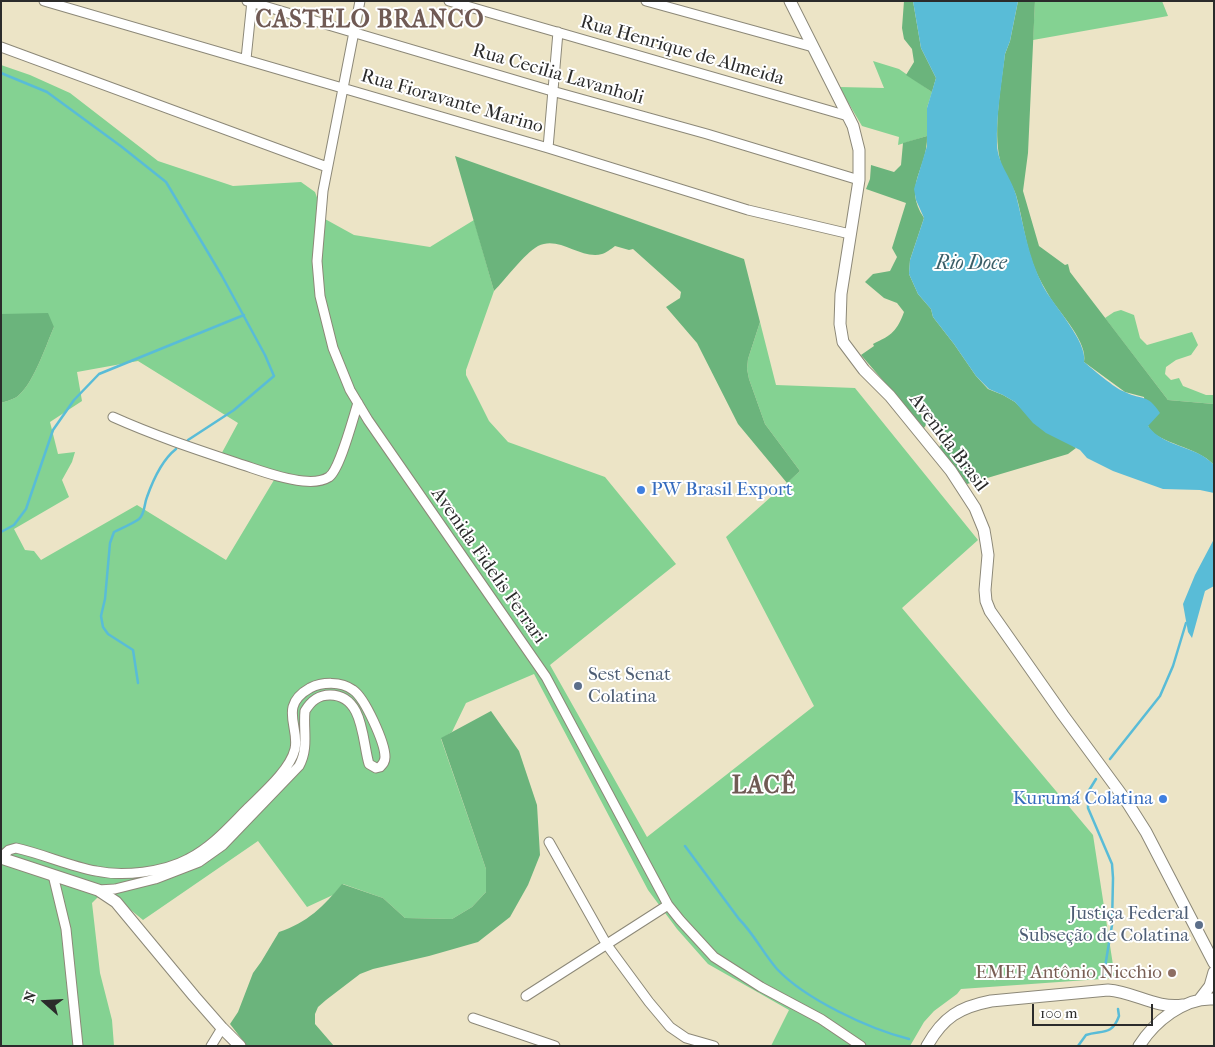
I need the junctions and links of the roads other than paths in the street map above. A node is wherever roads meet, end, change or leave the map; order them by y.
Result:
1 (44, 1) edge
2 (360, 1) edge
3 (449, 1) edge
4 (646, 1) edge
5 (790, 1) edge
6 (250, 2) edge
7 (558, 32) junction
8 (353, 33) junction
9 (1, 47) edge
10 (813, 47) junction
11 (246, 59) junction
12 (343, 88) junction
13 (552, 91) junction
14 (848, 116) junction
15 (548, 148) junction
16 (327, 167) junction
17 (859, 180) junction
18 (850, 234) junction
19 (358, 403) junction
20 (113, 417) dead end
21 (291, 718) junction
22 (304, 720) junction
23 (549, 842) dead end
24 (1, 857) edge
25 (104, 873) junction
26 (53, 875) junction
27 (97, 890) junction
28 (668, 906) junction
29 (607, 944) junction
30 (1214, 964) edge
31 (1214, 972) edge
32 (526, 996) dead end
33 (1200, 999) junction
34 (1214, 999) edge
35 (1184, 1005) junction
36 (473, 1018) dead end
37 (222, 1028) junction
38 (861, 1045) edge
39 (926, 1045) edge
40 (78, 1046) edge
41 (211, 1046) edge
42 (240, 1046) edge
43 (554, 1046) edge
44 (714, 1046) edge
45 (1139, 1046) edge

1 - 11 street, Rua Fioravante Marino
2 - 8 street, Avenida Fidelis Ferrari
3 - 7 street, Rua Henrique de Almeida
4 - 10 street
5 - 10 main road, Avenida Brasil
6 - 8 street, Rua Cecilia Lavanholi
6 - 11 street
7 - 13 street
7 - 14 street, Rua Henrique de Almeida
8 - 12 street, Avenida Fidelis Ferrari
8 - 13 street, Rua Cecilia Lavanholi
9 - 16 street
10 - 14 main road, Avenida Brasil
11 - 12 street, Rua Fioravante Marino
12 - 15 street, Rua Fioravante Marino
12 - 16 street, Avenida Fidelis Ferrari
13 - 15 street
13 - 17 street, Rua Cecilia Lavanholi
14 - 17 main road, Avenida Brasil
15 - 18 street, Rua Fioravante Marino
16 - 19 street, Avenida Fidelis Ferrari
17 - 18 main road, Avenida Brasil
18 - 30 main road, Avenida Brasil
19 - 20 street
19 - 28 street, Avenida Fidelis Ferrari
21 - 22 street
21 - 22 street
21 - 25 street
22 - 27 street
23 - 29 street
24 - 25 street
24 - 26 main road
25 - 27 street
26 - 27 main road
26 - 40 street
27 - 37 main road
28 - 29 street
28 - 38 street, Avenida Fidelis Ferrari
29 - 32 street
29 - 44 street
31 - 33 main road
33 - 34 main road
33 - 35 main road
35 - 39 main road
35 - 45 main road
36 - 43 street
37 - 41 street
37 - 42 main road

